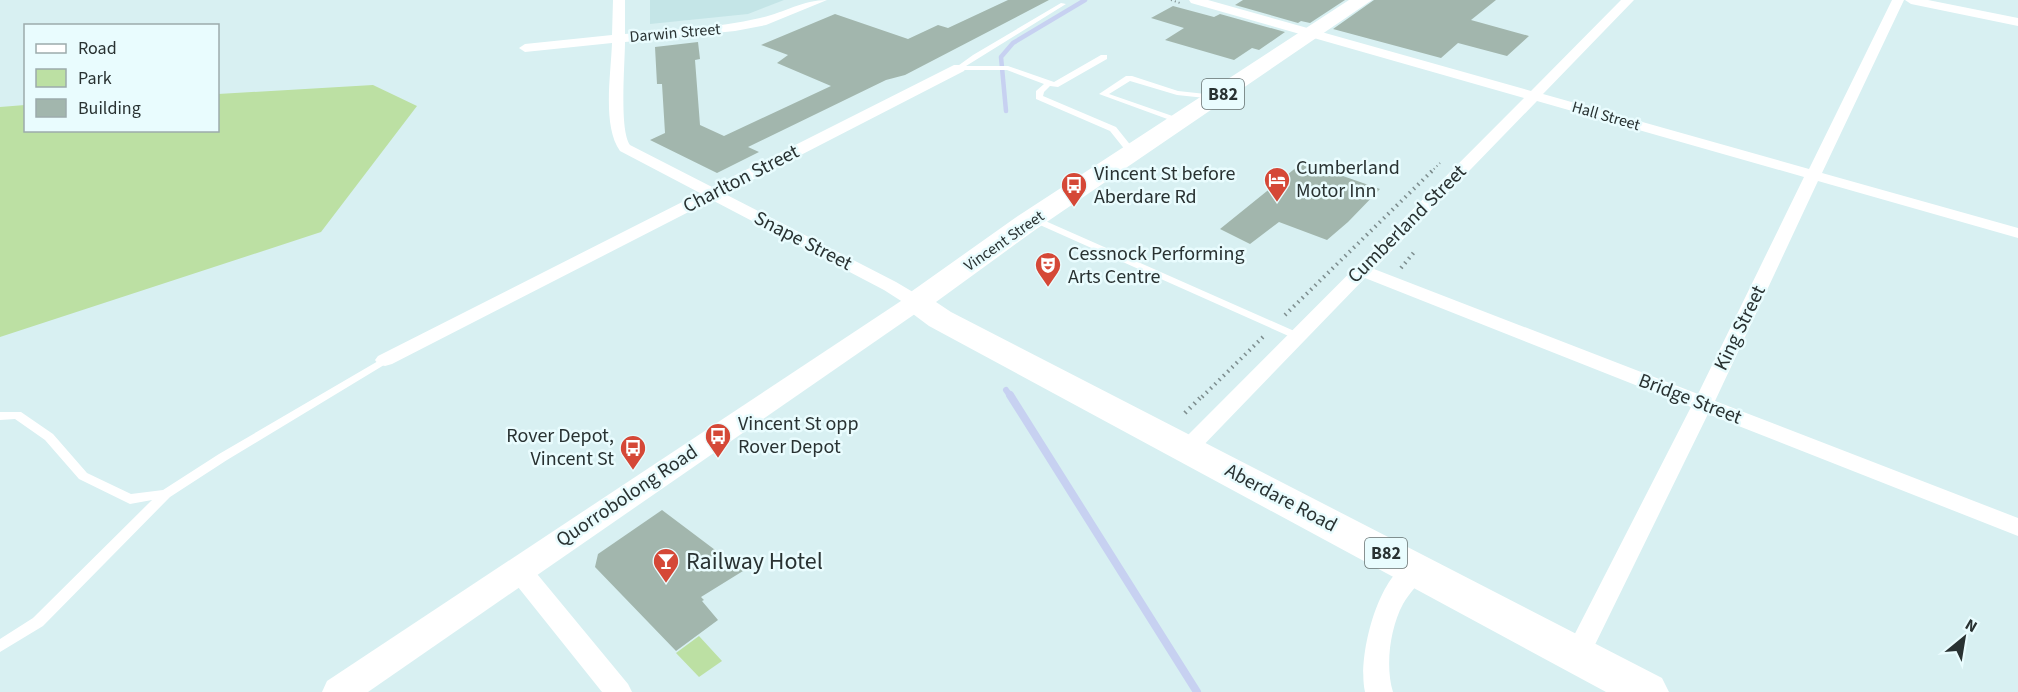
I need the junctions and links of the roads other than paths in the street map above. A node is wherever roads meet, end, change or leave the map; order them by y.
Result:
1 (619, 0) edge
2 (821, 0) edge
3 (1195, 0) edge
4 (1362, 0) edge
5 (1628, 0) edge
6 (1898, 0) edge
7 (1911, 0) edge
8 (1064, 4) dead end
9 (2018, 22) edge
10 (1313, 33) junction
11 (618, 38) junction
12 (525, 48) dead end
13 (1104, 57) dead end
14 (959, 68) junction
15 (1049, 83) junction
16 (1534, 96) junction
17 (1218, 97) junction
18 (1181, 122) junction
19 (1133, 154) junction
20 (1814, 175) junction
21 (711, 194) junction
22 (1034, 219) junction
23 (2018, 233) edge
24 (1362, 271) junction
25 (916, 302) junction
26 (1298, 336) junction
27 (385, 360) joint
28 (1703, 404) junction
29 (0, 416) edge
30 (1187, 448) junction
31 (166, 494) junction
32 (2018, 527) edge
33 (1415, 569) junction
34 (519, 570) junction
35 (0, 646) edge
36 (1577, 655) junction
37 (340, 692) edge
38 (618, 692) edge
39 (1379, 692) edge
40 (1647, 692) edge

1 - 11 street
2 - 11 street, Darwin Street
3 - 10 street, Hall Street
4 - 10 main road, Vincent Street / B82
5 - 16 street, Cumberland Street
6 - 20 street, King Street
7 - 9 street
8 - 14 lane
10 - 16 street, Hall Street
10 - 17 main road, Vincent Street / B82
11 - 12 street, Darwin Street
11 - 21 street, Snape Street
13 - 15 lane
14 - 15 lane, Charlton Street
14 - 21 street, Charlton Street
15 - 19 lane
16 - 20 street, Hall Street
16 - 24 street, Cumberland Street
17 - 18 main road, Vincent Street / B82
17 - 18 lane
18 - 19 main road, Vincent Street / B82
19 - 22 main road, Vincent Street / B82
20 - 23 street, Hall Street
20 - 28 street, King Street
21 - 25 street, Snape Street
21 - 27 street, Charlton Street
22 - 25 main road, Vincent Street / B82
22 - 26 lane
24 - 26 street, Cumberland Street
24 - 28 street, Bridge Street
25 - 30 main road, Aberdare Road / B82
25 - 34 street, Quorrobolong Road
26 - 30 street, Cumberland Street
27 - 31 lane
28 - 32 street, Bridge Street
28 - 36 street, King Street
29 - 31 lane
30 - 33 main road, Aberdare Road / B82
31 - 35 lane
33 - 36 main road, Aberdare Road / B82
33 - 39 street
34 - 37 street, Quorrobolong Road
34 - 38 street
36 - 40 main road, Aberdare Road / B82

